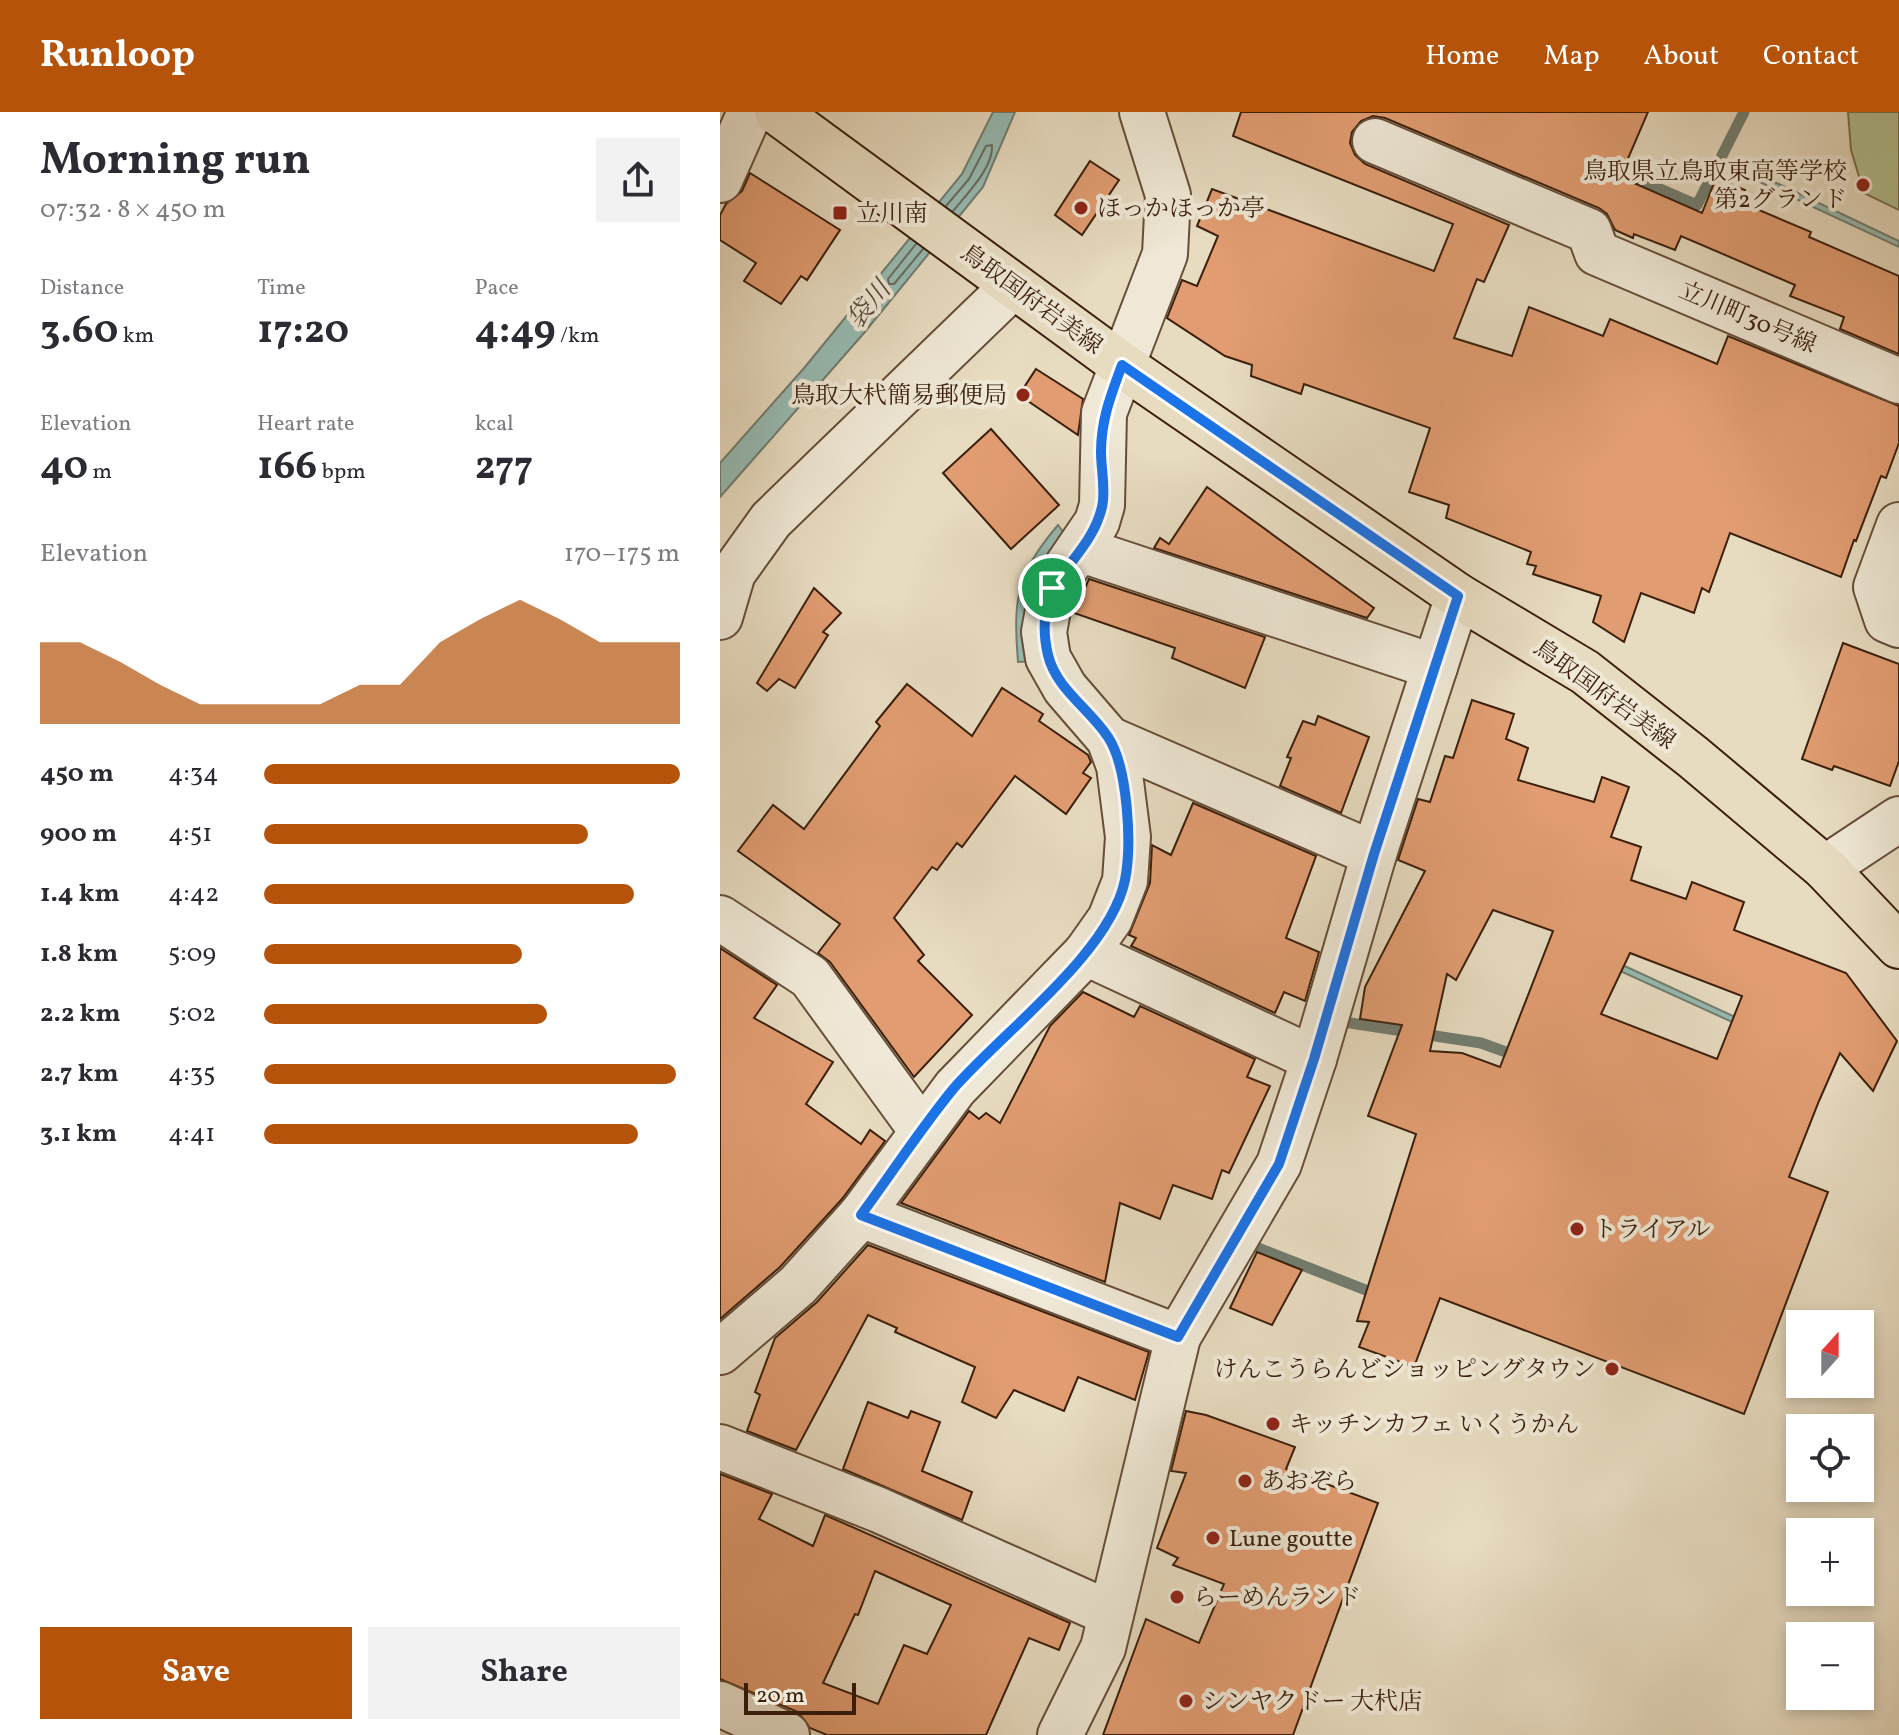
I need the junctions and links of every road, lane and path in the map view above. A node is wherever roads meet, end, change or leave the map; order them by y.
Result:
1 (750, 112) edge
2 (777, 112) edge
3 (1142, 112) edge
4 (1375, 141) dead end
5 (720, 180) edge
6 (1013, 286) junction
7 (1122, 365) junction
8 (1899, 381) edge
9 (1899, 525) edge
10 (1079, 549) junction
11 (1458, 596) junction
12 (720, 617) edge
13 (1899, 625) edge
14 (1435, 667) junction
15 (1109, 739) junction
16 (1899, 819) edge
17 (1374, 854) junction
18 (1825, 868) junction
19 (720, 918) edge
20 (1899, 946) edge
21 (1086, 953) junction
22 (1314, 1059) junction
23 (922, 1131) junction
24 (861, 1215) junction
25 (1178, 1337) junction
26 (720, 1352) edge
27 (720, 1447) edge
28 (1111, 1614) junction
29 (729, 1717) edge
30 (787, 1735) edge
31 (1060, 1735) edge

1 - 5 street
2 - 6 main road, 鳥取国府岩美線
3 - 7 street
4 - 8 street, 立川町30号線
6 - 7 main road, 鳥取国府岩美線
6 - 12 street
7 - 10 street
7 - 11 main road, 鳥取国府岩美線
9 - 13 street
10 - 14 street
10 - 15 street
11 - 14 street
11 - 18 main road, 鳥取国府岩美線
14 - 17 street
15 - 17 street
15 - 21 street
16 - 18 street
17 - 22 street
18 - 20 main road, 鳥取国府岩美線
19 - 23 street
21 - 22 street
21 - 23 street
22 - 25 street
23 - 24 street
24 - 25 street
24 - 26 street
25 - 28 street
27 - 28 street
28 - 31 street
29 - 30 street

